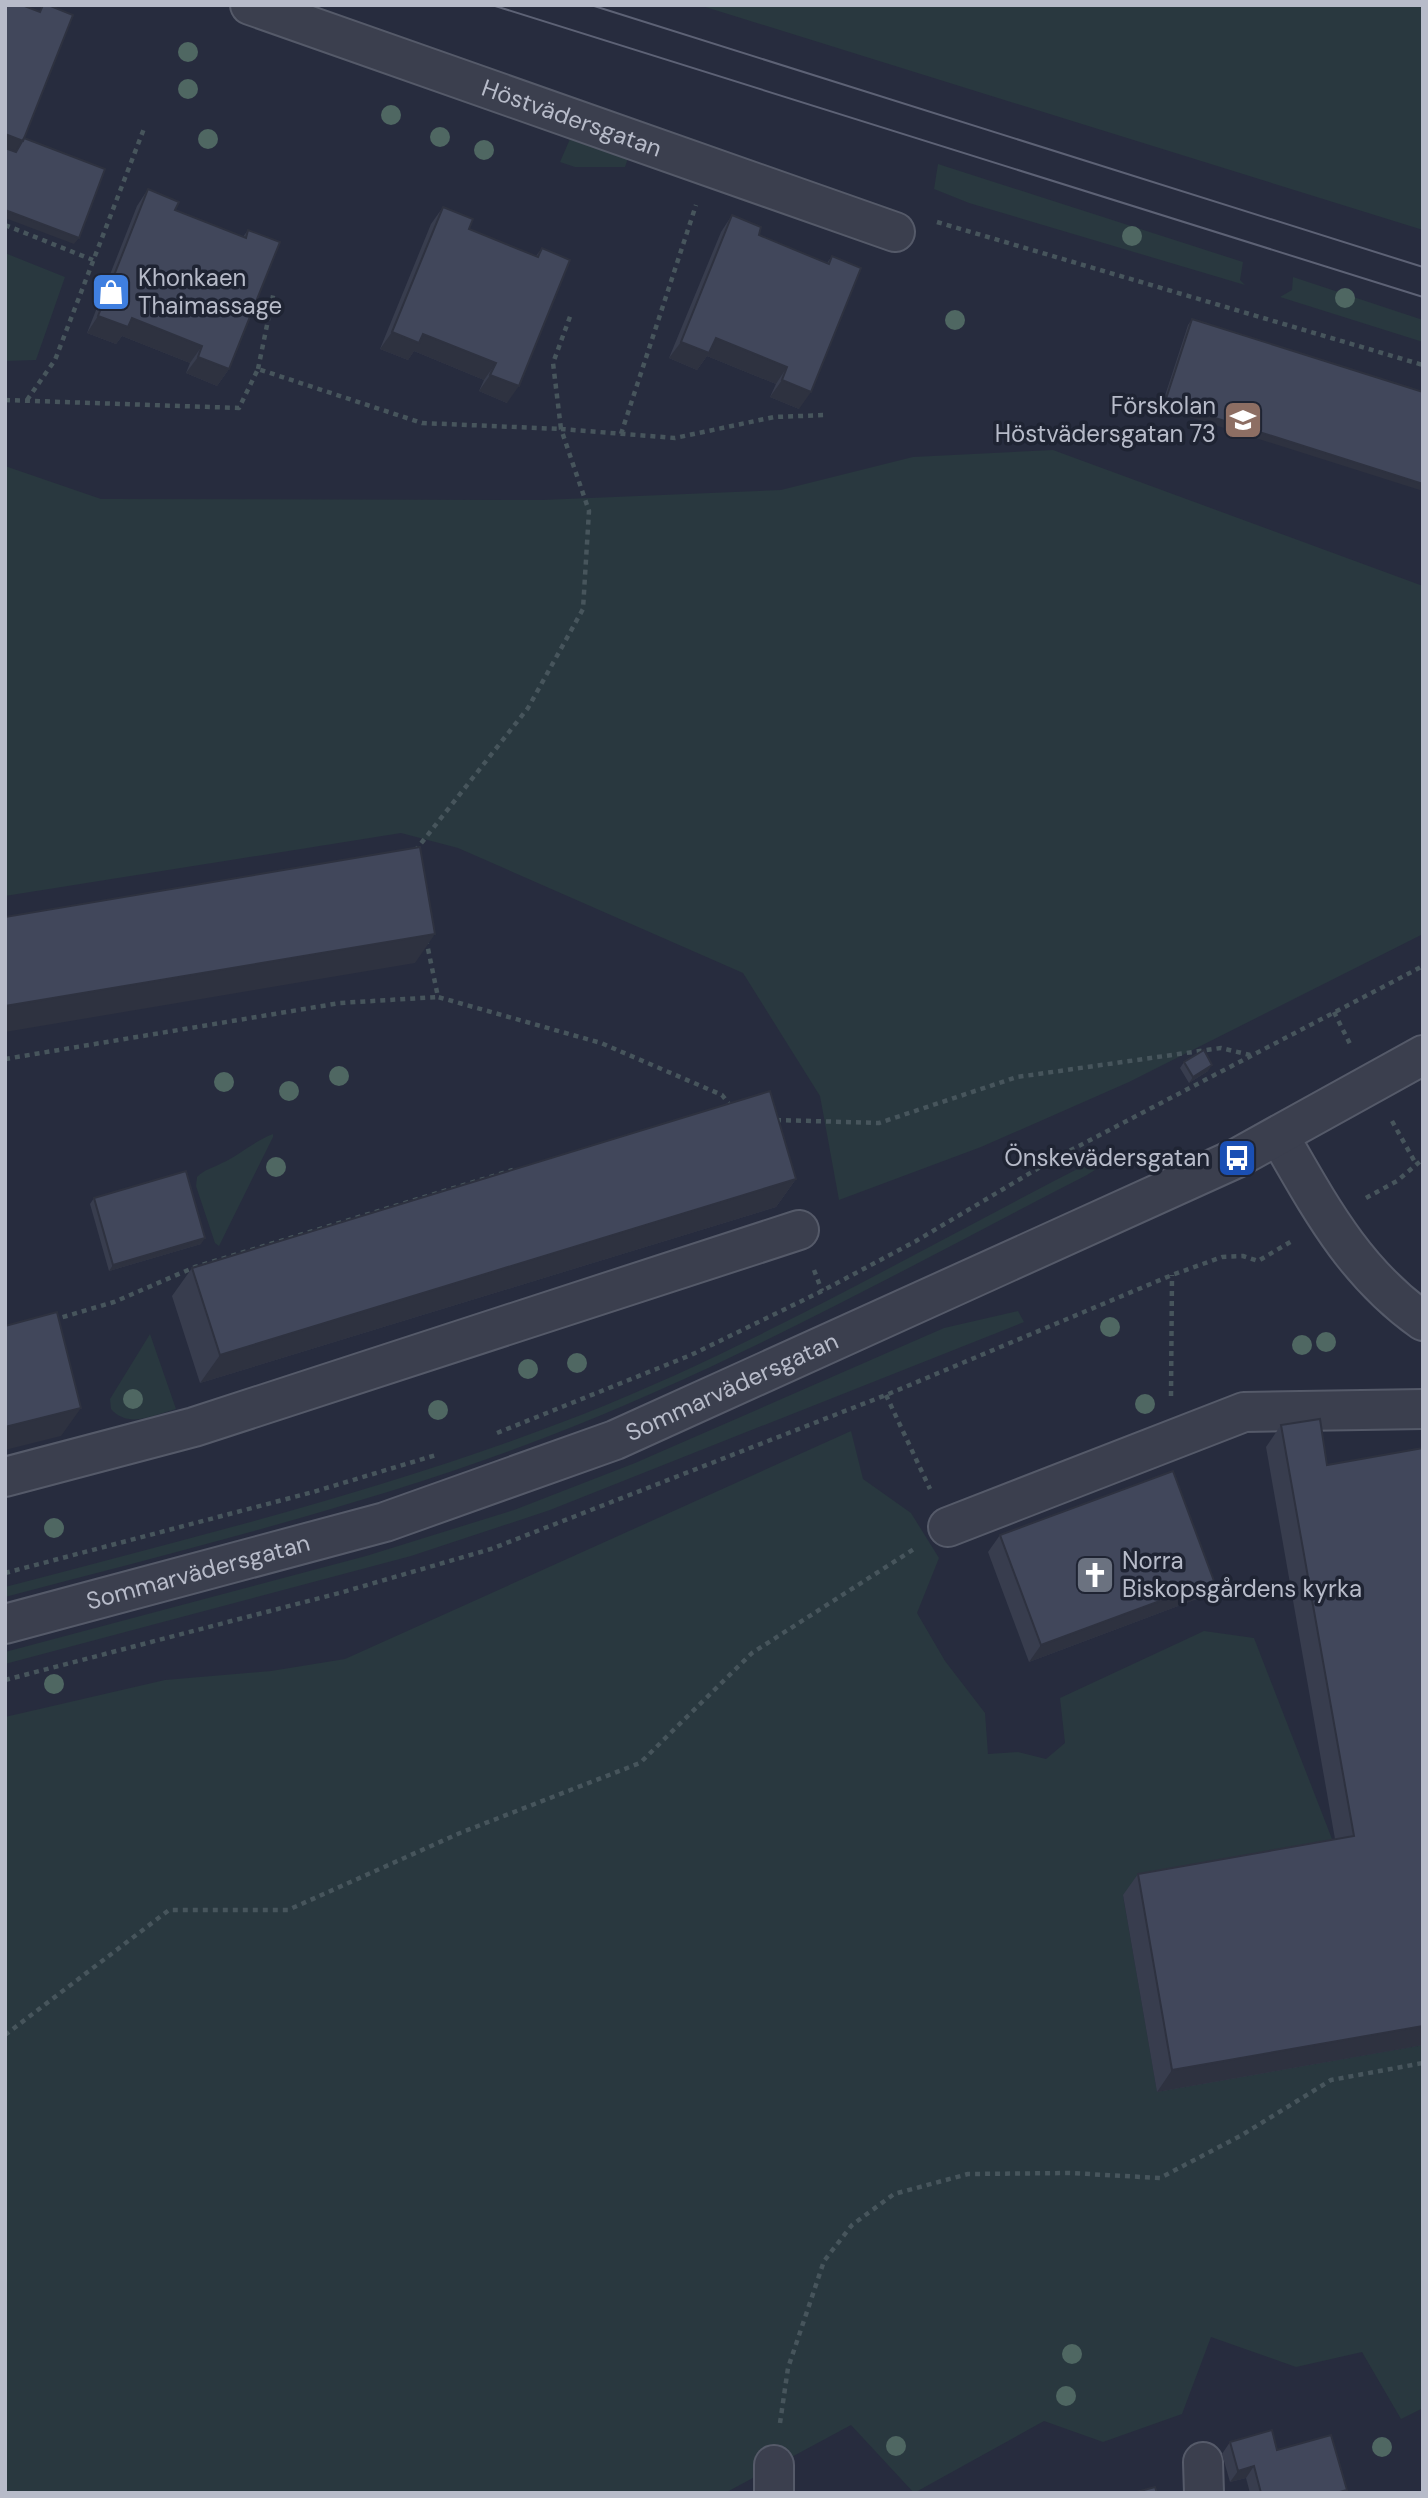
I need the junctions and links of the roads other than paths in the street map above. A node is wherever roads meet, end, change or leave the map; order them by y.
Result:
1 (250, 5) edge
2 (895, 232) road end
3 (1423, 1055) edge
4 (1279, 1136) junction
5 (799, 1230) edge
6 (1423, 1321) edge
7 (1423, 1409) edge
8 (5, 1477) edge
9 (948, 1527) road end
10 (5, 1624) edge

1 - 2 street, Höstvädersgatan
3 - 4 street, Sommarvädersgatan
4 - 6 street
4 - 10 street, Sommarvädersgatan
5 - 8 street
7 - 9 street

